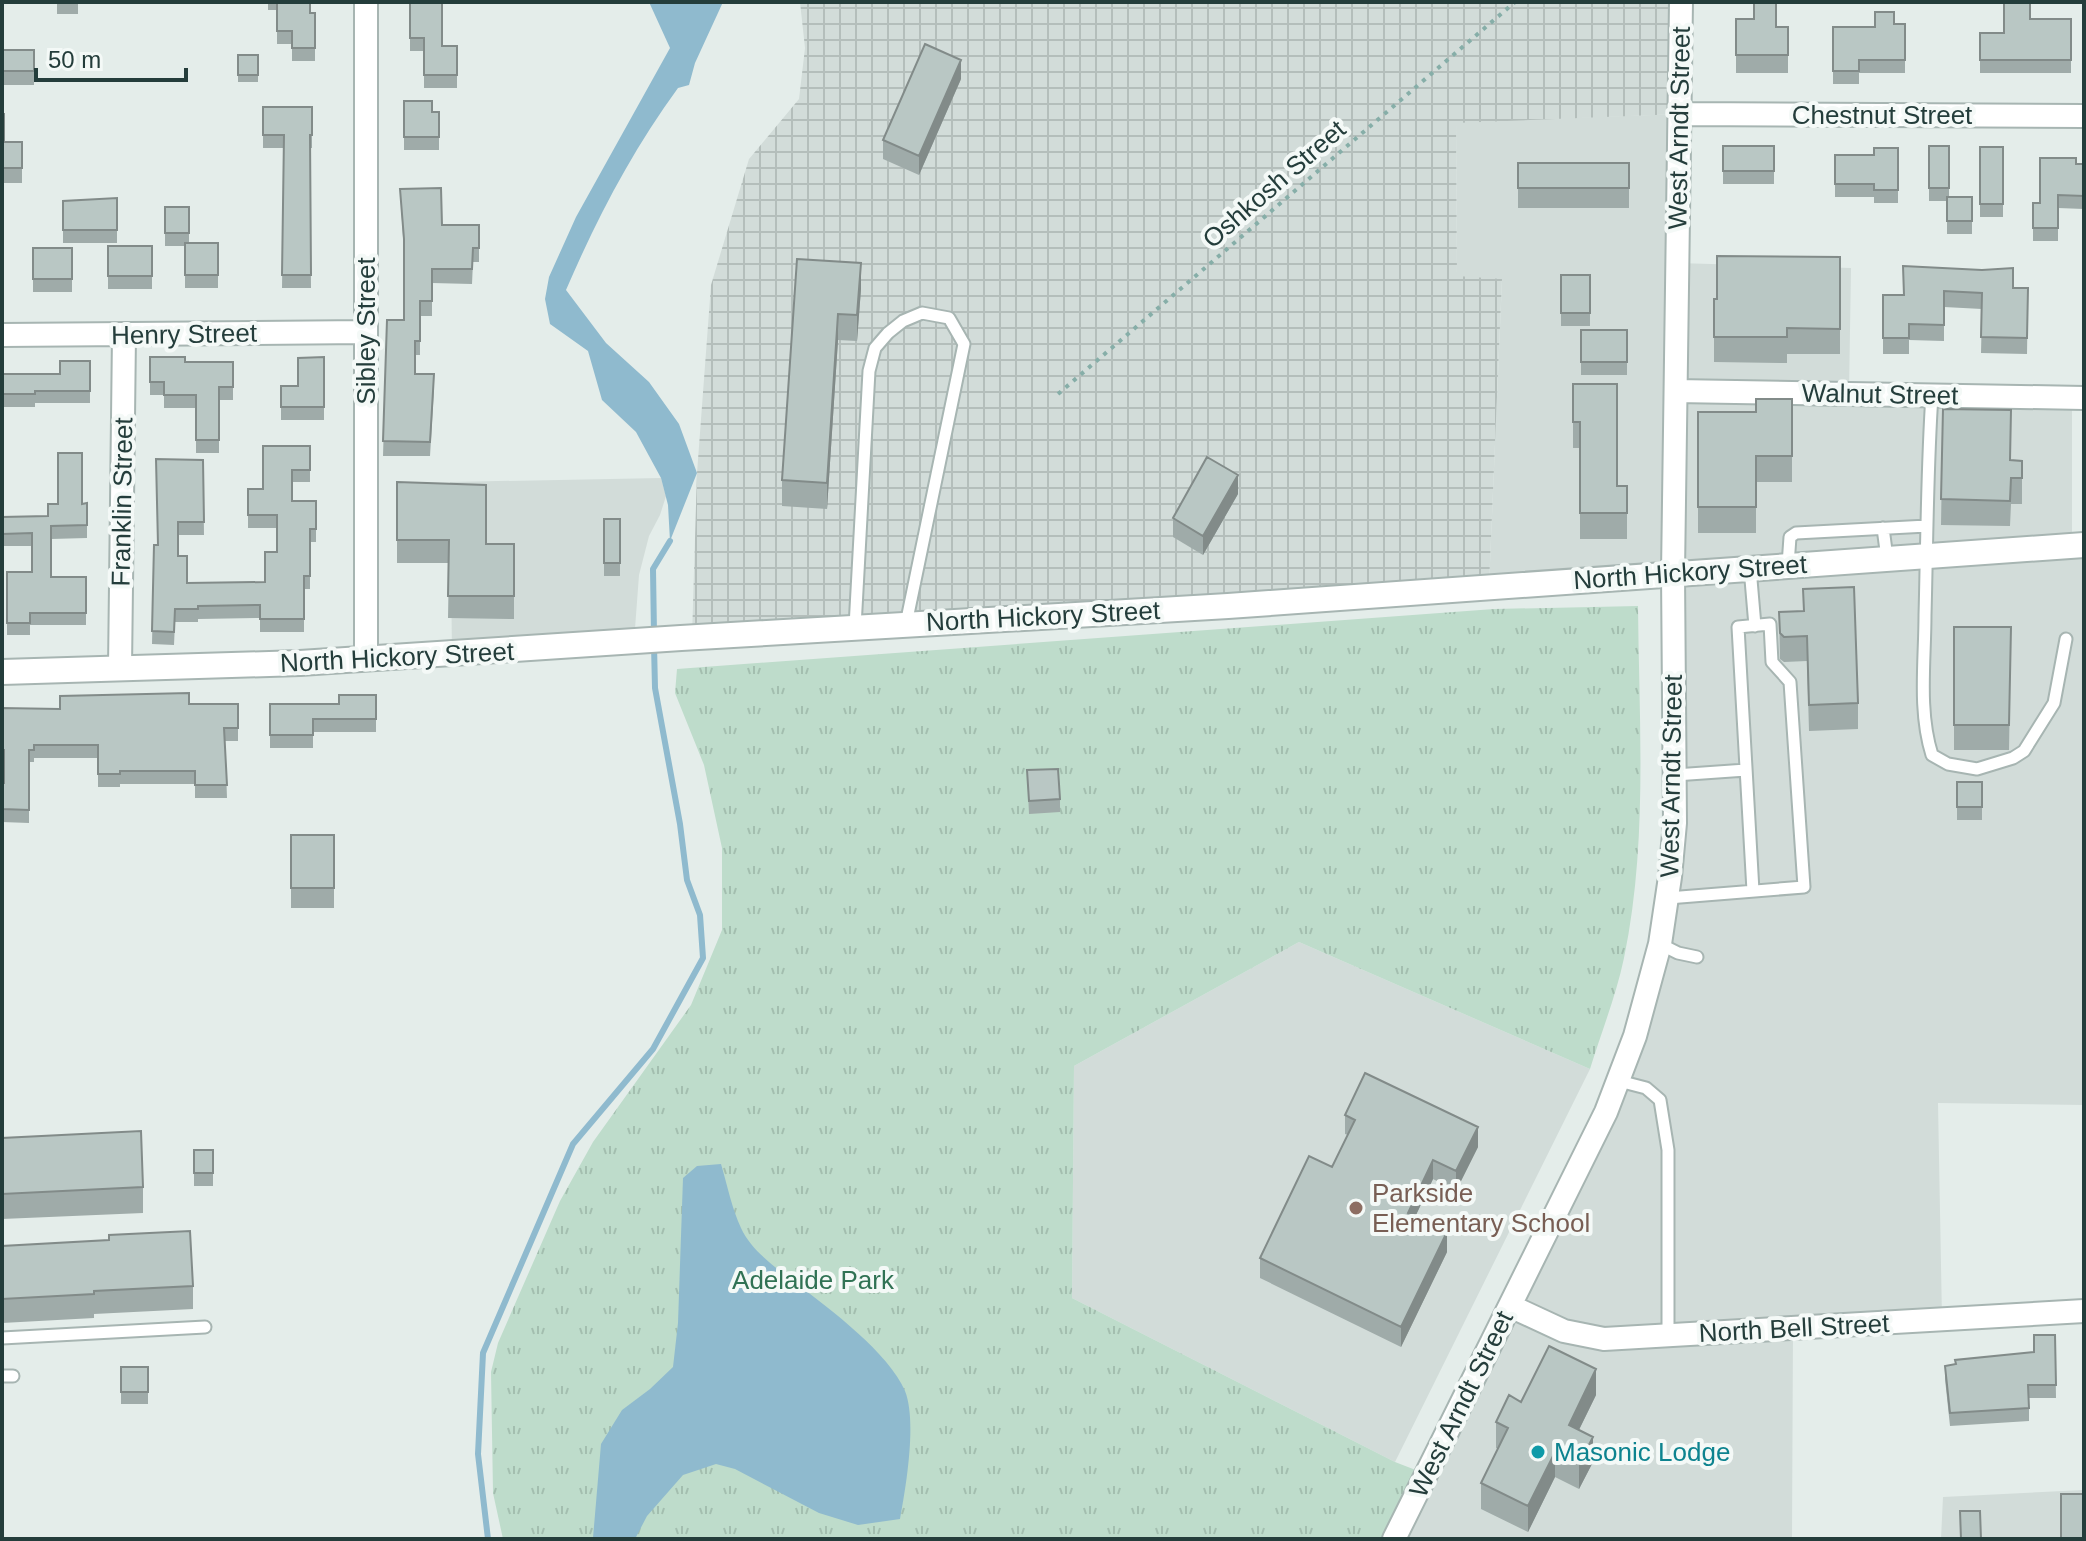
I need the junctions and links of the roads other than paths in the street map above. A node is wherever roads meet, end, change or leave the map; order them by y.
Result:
1 (366, 2) edge
2 (1681, 2) edge
3 (1680, 114) junction
4 (2084, 116) edge
5 (366, 332) junction
6 (2, 335) edge
7 (124, 335) junction
8 (1676, 391) junction
9 (1932, 395) junction
10 (2084, 398) edge
11 (1927, 526) junction
12 (1883, 528) junction
13 (2084, 545) edge
14 (1926, 556) junction
15 (1887, 558) junction
16 (1788, 565) junction
17 (1750, 568) junction
18 (1673, 573) junction
19 (906, 624) junction
20 (1755, 626) junction
21 (855, 627) junction
22 (2066, 639) dead end
23 (366, 659) junction
24 (120, 669) junction
25 (2, 672) edge
26 (1746, 770) junction
27 (1675, 775) junction
28 (1753, 891) junction
29 (1668, 898) junction
30 (1660, 944) junction
31 (1697, 957) dead end
32 (1619, 1081) junction
33 (1510, 1306) junction
34 (2084, 1311) edge
35 (205, 1327) dead end
36 (1668, 1335) junction
37 (2, 1338) edge
38 (1394, 1539) edge

1 - 5 street, Sibley Street
2 - 3 street, West Arndt Street
3 - 4 street, Chestnut Street
3 - 8 street, West Arndt Street
5 - 7 street, Henry Street
5 - 23 street, Sibley Street
6 - 7 street, Henry Street
7 - 24 street, Franklin Street
8 - 9 street, Walnut Street
8 - 18 street, West Arndt Street
9 - 10 street, Walnut Street
9 - 11 lane
11 - 12 lane
11 - 14 lane
12 - 15 lane
12 - 16 lane
13 - 14 street, North Hickory Street
14 - 15 street, North Hickory Street
14 - 22 lane
15 - 16 street, North Hickory Street
16 - 17 street, North Hickory Street
17 - 18 street, North Hickory Street
17 - 20 lane
18 - 19 street, North Hickory Street
18 - 27 street, West Arndt Street
19 - 21 street, North Hickory Street
19 - 21 lane
20 - 26 lane
20 - 28 lane
21 - 23 street, North Hickory Street
23 - 24 street, North Hickory Street
24 - 25 street, North Hickory Street
26 - 27 lane
26 - 28 lane
27 - 29 street, West Arndt Street
28 - 29 lane
29 - 30 street, West Arndt Street
30 - 31 lane
30 - 32 street, West Arndt Street
32 - 33 street, West Arndt Street
32 - 36 lane
33 - 36 street, North Bell Street
33 - 38 street, West Arndt Street
34 - 36 street, North Bell Street
35 - 37 lane

